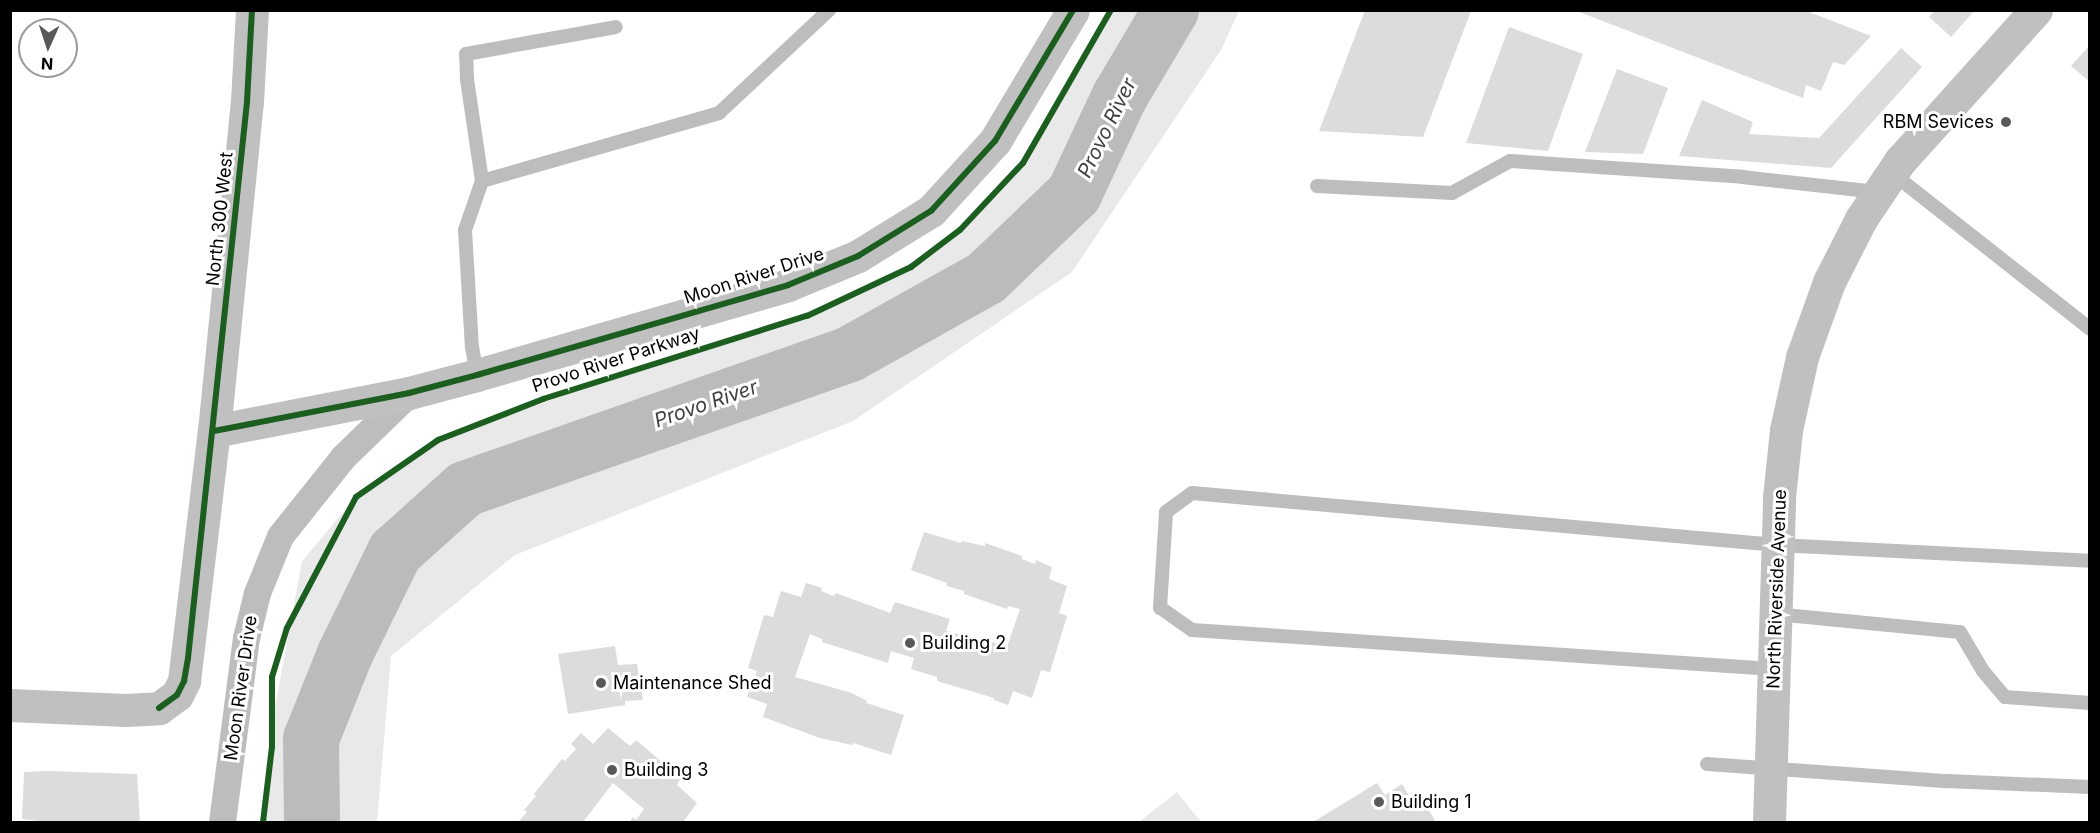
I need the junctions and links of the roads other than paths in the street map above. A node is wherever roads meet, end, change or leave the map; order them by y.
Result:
1 (252, 10) edge
2 (829, 10) edge
3 (1073, 10) edge
4 (2036, 10) edge
5 (616, 27) dead end
6 (482, 181) junction
7 (1886, 183) junction
8 (1317, 186) dead end
9 (2090, 329) edge
10 (477, 375) junction
11 (409, 393) junction
12 (214, 431) junction
13 (1777, 545) junction
14 (2090, 561) edge
15 (1775, 614) junction
16 (1773, 669) junction
17 (2090, 703) edge
18 (10, 705) edge
19 (1707, 764) dead end
20 (1770, 768) junction
21 (2090, 788) edge
22 (222, 822) edge
23 (1769, 822) edge

1 - 12 street, North 300 West
2 - 6 lane
3 - 10 street, Moon River Drive
4 - 7 street, North Riverside Avenue
5 - 6 lane
6 - 10 lane
7 - 8 lane
7 - 9 lane
7 - 13 street, North Riverside Avenue
10 - 11 street
11 - 12 street
11 - 22 street, Moon River Drive
12 - 18 street, North 300 West
13 - 14 lane
13 - 15 street, North Riverside Avenue
13 - 16 lane
15 - 16 street, North Riverside Avenue
15 - 17 lane
16 - 20 street, North Riverside Avenue
19 - 20 lane
20 - 21 lane
20 - 23 street, North Riverside Avenue

